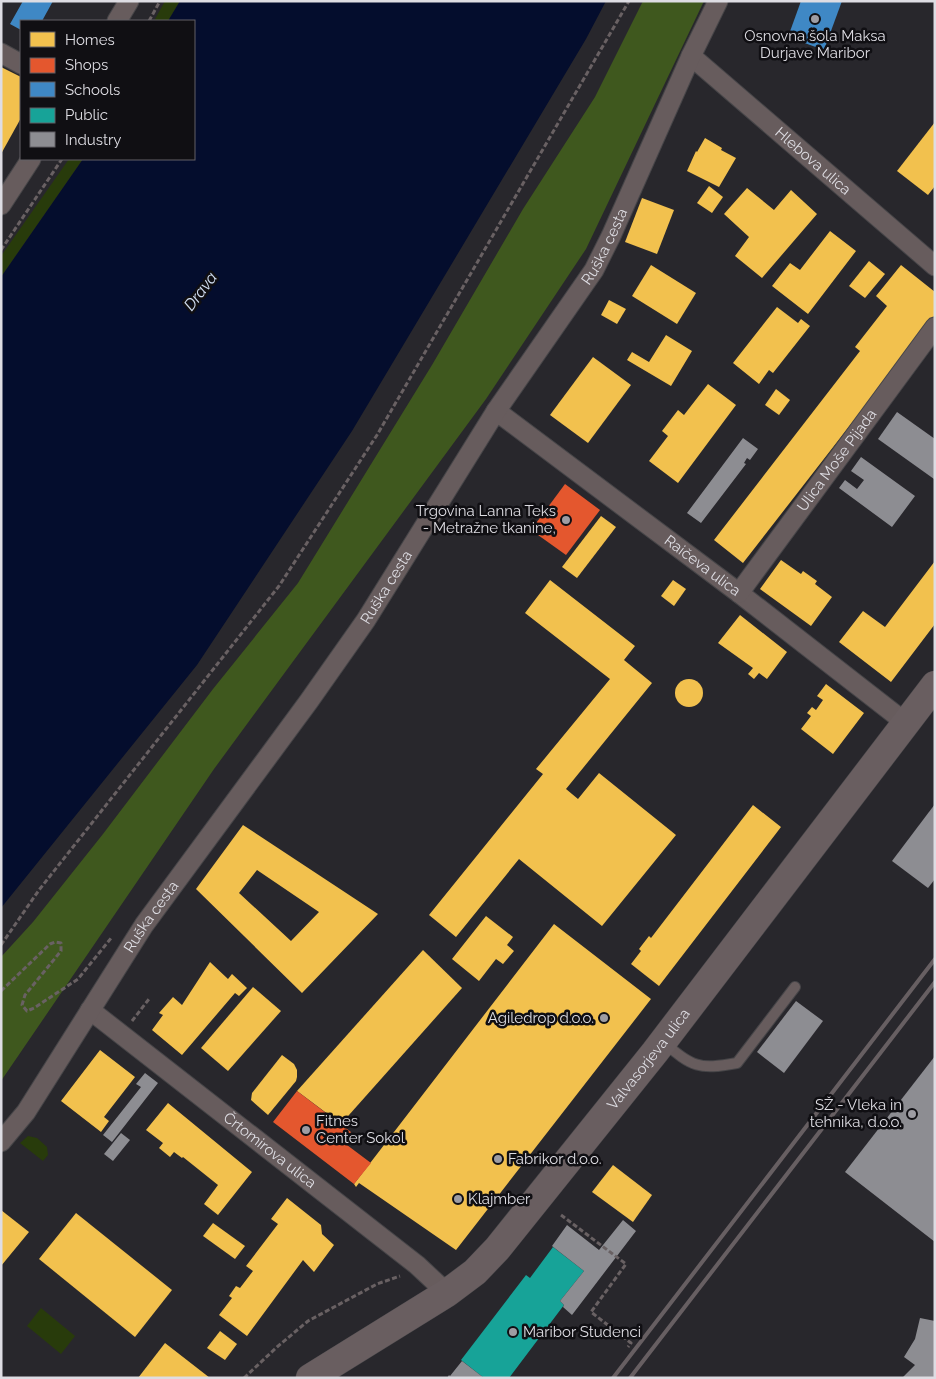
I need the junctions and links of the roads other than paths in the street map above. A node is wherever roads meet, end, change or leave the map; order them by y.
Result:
1 (129, 1) edge
2 (718, 1) edge
3 (118, 20) edge
4 (1, 54) edge
5 (691, 56) junction
6 (20, 64) edge
7 (31, 160) edge
8 (1, 205) edge
9 (935, 266) edge
10 (935, 327) edge
11 (496, 411) junction
12 (739, 593) junction
13 (935, 685) edge
14 (906, 723) junction
15 (795, 987) dead end
16 (90, 1010) junction
17 (662, 1041) junction
18 (1, 1142) edge
19 (447, 1293) junction
20 (310, 1378) edge

1 - 3 street
2 - 5 street, Ruška cesta
4 - 6 street
5 - 9 street, Hlebova ulica
5 - 11 street, Ruška cesta
7 - 8 street
10 - 12 street, Ulica Moše Pijada
11 - 12 street, Raičeva ulica
11 - 16 street, Ruška cesta
12 - 14 street, Raičeva ulica
13 - 14 street, Valvasorjeva ulica
14 - 17 street, Valvasorjeva ulica
15 - 17 lane
16 - 18 street, Ruška cesta
16 - 19 street, Črtomirova ulica
17 - 19 street, Valvasorjeva ulica
19 - 20 street, Valvasorjeva ulica

